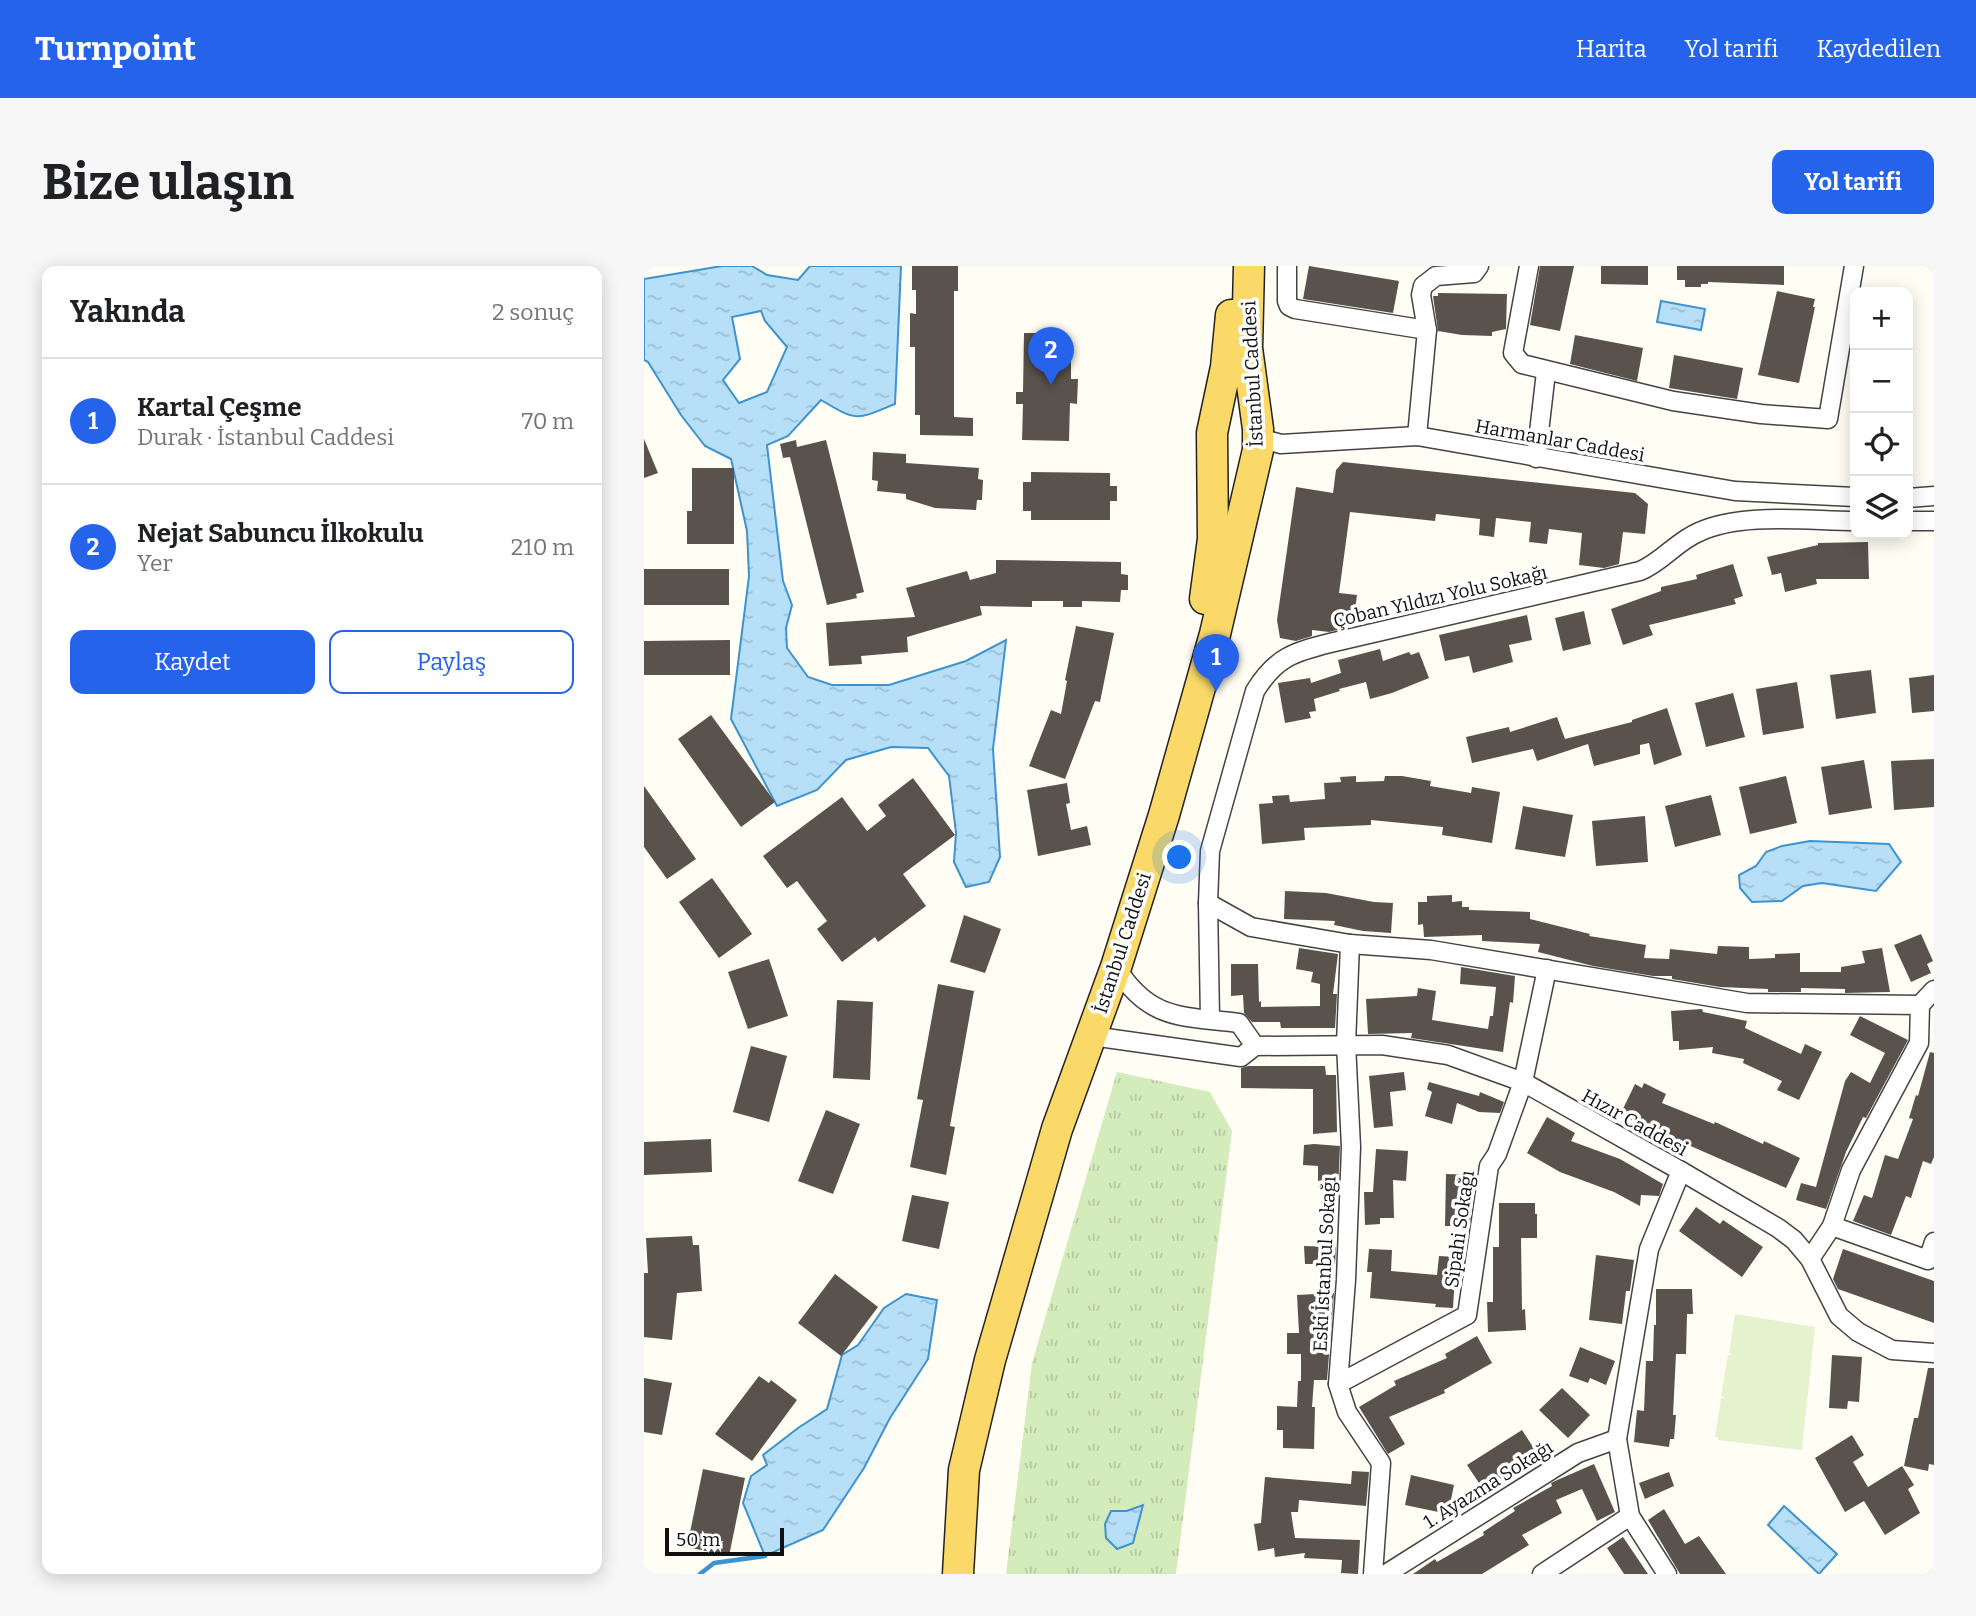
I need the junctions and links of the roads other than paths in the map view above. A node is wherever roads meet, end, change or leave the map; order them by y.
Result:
1 (1233, 266) edge
2 (1248, 266) edge
3 (1287, 266) edge
4 (1479, 266) edge
5 (1529, 266) edge
6 (1854, 266) edge
7 (1427, 330) junction
8 (1546, 372) junction
9 (1213, 429) junction
10 (1417, 436) junction
11 (1258, 439) junction
12 (1536, 458) junction
13 (1934, 496) edge
14 (1850, 497) edge
15 (1913, 498) edge
16 (1850, 521) edge
17 (1913, 521) edge
18 (1934, 521) edge
19 (1225, 539) junction
20 (1208, 903) junction
21 (1350, 944) junction
22 (1116, 967) junction
23 (1547, 969) junction
24 (1934, 990) edge
25 (1920, 1005) junction
26 (1210, 1019) junction
27 (1084, 1030) junction
28 (1346, 1044) junction
29 (1255, 1046) junction
30 (1523, 1082) junction
31 (1681, 1171) junction
32 (1832, 1226) junction
33 (1934, 1242) edge
34 (1810, 1259) junction
35 (1934, 1353) edge
36 (1338, 1384) junction
37 (1617, 1439) junction
38 (962, 1446) junction
39 (1630, 1517) junction
40 (947, 1574) edge
41 (958, 1574) edge
42 (1373, 1574) edge
43 (1386, 1574) edge
44 (1542, 1574) edge
45 (1667, 1574) edge

1 - 9 main road, İstanbul Caddesi
2 - 11 main road, İstanbul Caddesi
3 - 7 street
4 - 7 street
5 - 8 street
6 - 8 street
7 - 10 street
8 - 12 street
9 - 11 main road
9 - 19 main road, İstanbul Caddesi
10 - 11 street, Harmanlar Caddesi
10 - 12 street, Harmanlar Caddesi
11 - 19 main road, İstanbul Caddesi
12 - 14 street, Harmanlar Caddesi
13 - 15 street
16 - 20 street, Çoban Yıldızı Yolu Sokağı
17 - 18 street
19 - 22 main road, İstanbul Caddesi
19 - 27 main road, İstanbul Caddesi
20 - 21 street
20 - 26 street, Çoban Yıldızı Yolu Sokağı
21 - 23 street
21 - 28 street, Eski İstanbul Sokağı
22 - 26 street
22 - 27 main road, İstanbul Caddesi
23 - 25 street
23 - 30 street, Sipahi Sokağı
24 - 25 street
25 - 32 street
26 - 29 street
27 - 29 street, Hızır Caddesi
27 - 38 main road, İstanbul Caddesi
28 - 29 street, Hızır Caddesi
28 - 30 street, Hızır Caddesi
28 - 36 street, Eski İstanbul Sokağı
30 - 31 street, Hızır Caddesi
30 - 36 street, Sipahi Sokağı
31 - 34 street, Hızır Caddesi
31 - 37 street
32 - 33 street
32 - 34 street
34 - 35 street, Hızır Caddesi
36 - 42 street, Eski İstanbul Sokağı
37 - 39 street
37 - 43 street, 1. Ayazma Sokağı
38 - 40 main road, İstanbul Caddesi
38 - 41 main road, İstanbul Caddesi
39 - 44 street
39 - 45 street

